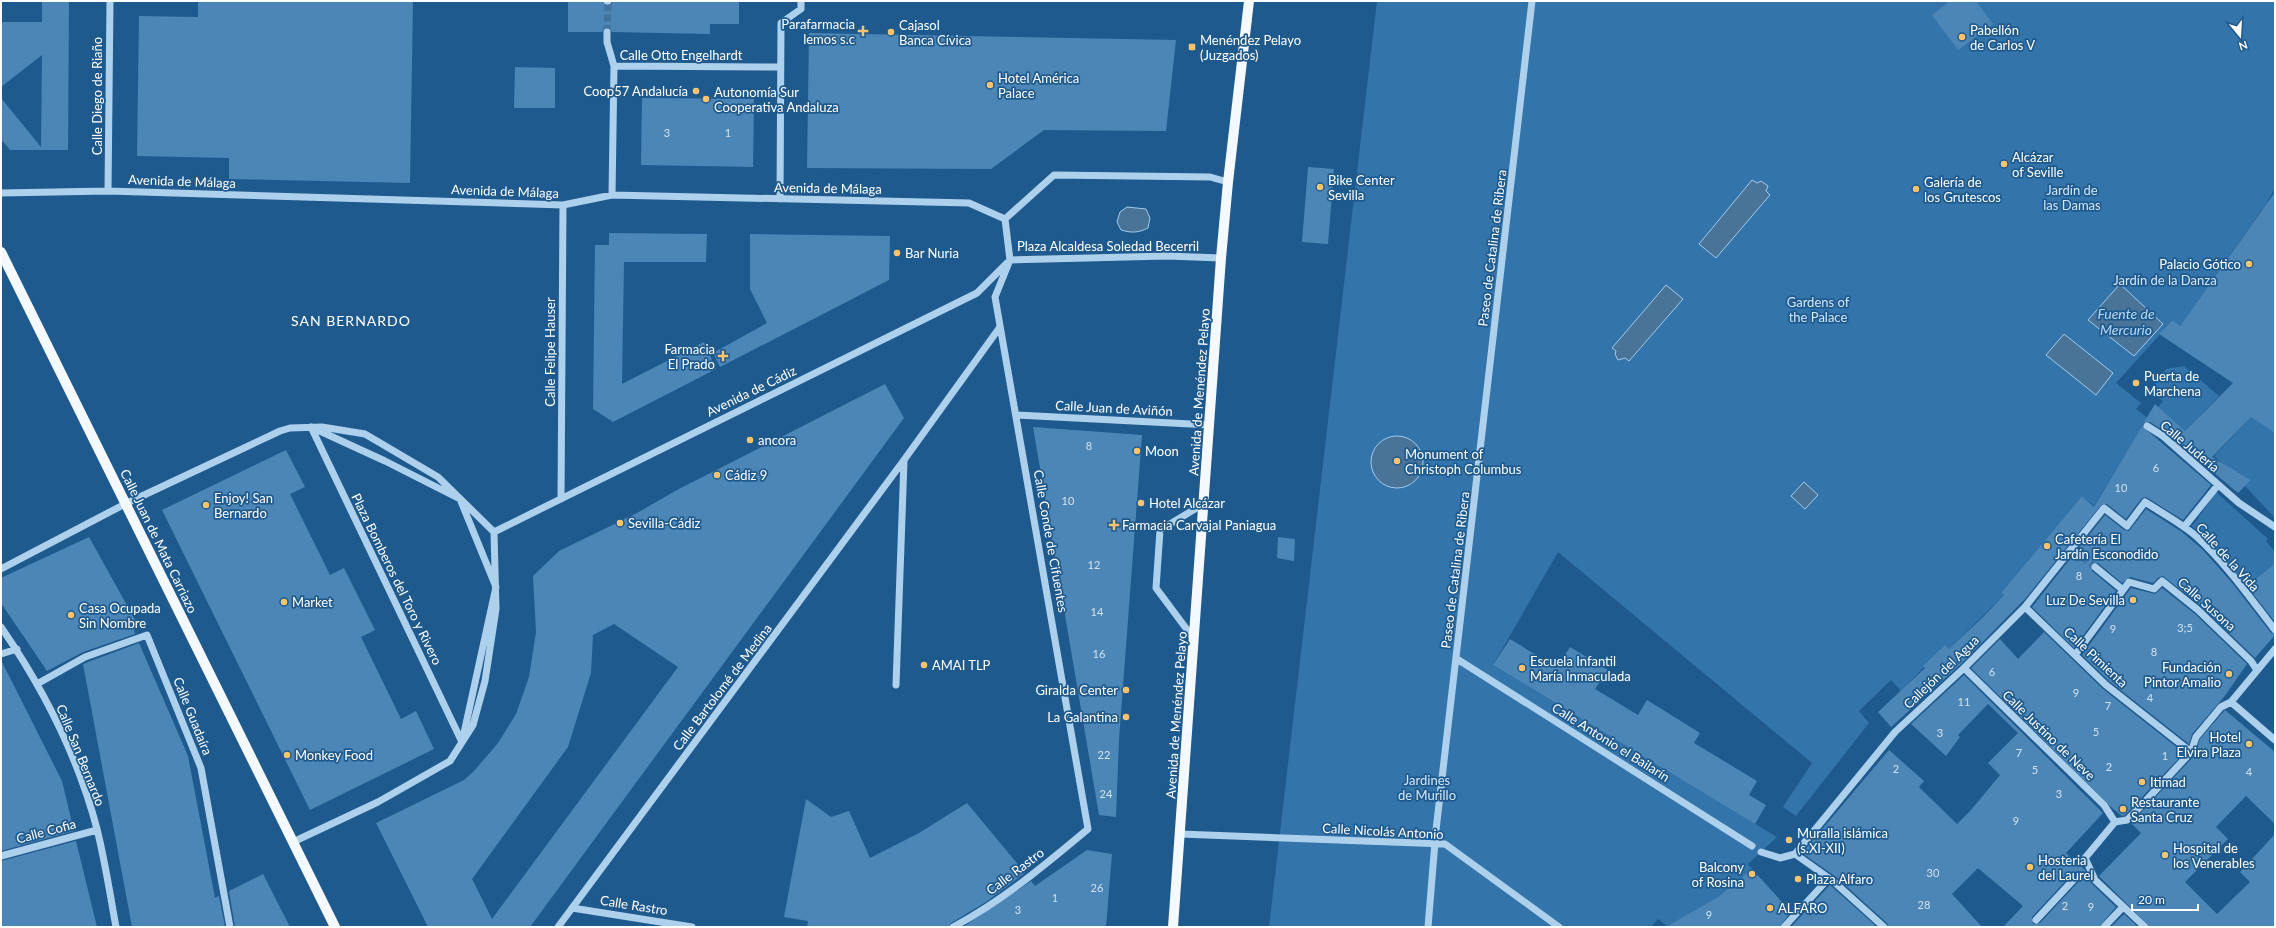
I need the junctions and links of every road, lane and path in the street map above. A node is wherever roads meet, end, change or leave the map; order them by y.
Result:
1 (110, 1) edge
2 (801, 1) edge
3 (1249, 1) edge
4 (1532, 1) edge
5 (607, 32) tunnel mouth
6 (614, 66) junction
7 (780, 67) junction
8 (1228, 182) junction
9 (108, 191) junction
10 (1, 193) edge
11 (612, 195) junction
12 (780, 199) junction
13 (563, 205) junction
14 (1005, 219) junction
15 (1, 252) edge
16 (1221, 258) junction
17 (1010, 260) junction
18 (1000, 327) junction
19 (1016, 415) junction
20 (1210, 426) junction
21 (2147, 426) dead end
22 (311, 427) junction
23 (904, 460) junction
24 (2218, 485) junction
25 (460, 499) junction
26 (561, 499) junction
27 (1205, 503) junction
28 (125, 504) junction
29 (2104, 508) joint
30 (2184, 527) junction
31 (2275, 527) edge
32 (494, 532) junction
33 (2095, 567) tunnel mouth
34 (1, 569) edge
35 (496, 587) junction
36 (2123, 590) junction
37 (2025, 607) junction
38 (1, 627) edge
39 (2275, 630) edge
40 (1194, 640) junction
41 (17, 649) junction
42 (2275, 649) edge
43 (1, 654) edge
44 (2075, 655) junction
45 (1456, 659) junction
46 (1964, 668) junction
47 (2257, 670) junction
48 (37, 684) junction
49 (896, 685) dead end
50 (2231, 702) junction
51 (2275, 740) edge
52 (462, 742) junction
53 (2191, 752) junction
54 (2115, 822) junction
55 (1088, 829) joint
56 (97, 830) junction
57 (1180, 834) junction
58 (294, 842) junction
59 (1435, 844) junction
60 (1752, 846) dead end
61 (1761, 852) dead end
62 (1795, 854) junction
63 (1, 856) edge
64 (2077, 876) dead end
65 (1831, 880) junction
66 (2123, 907) junction
67 (572, 908) junction
68 (2036, 920) dead end
69 (676, 926) edge
70 (116, 927) edge
71 (230, 927) edge
72 (335, 927) edge
73 (558, 927) edge
74 (692, 927) edge
75 (953, 927) edge
76 (1173, 927) edge
77 (1428, 927) edge
78 (1559, 927) edge
79 (1784, 927) edge
80 (1884, 927) edge
81 (2104, 927) edge
82 (2145, 927) edge

1 - 9 street, Calle Diego de Riaño
2 - 7 street
3 - 8 main road, Avenida de Menéndez Pelayo
4 - 45 street, Paseo de Catalina de Ribera
5 - 6 street
6 - 7 street, Calle Otto Engelhardt
6 - 11 street, Calle Otto Engelhardt
7 - 12 street
8 - 14 street
8 - 16 main road, Avenida de Menéndez Pelayo
9 - 10 street, Avenida de Málaga
9 - 13 street, Avenida de Málaga
11 - 12 street, Avenida de Málaga
11 - 13 street, Avenida de Málaga
12 - 14 street, Avenida de Málaga
13 - 26 street, Calle Felipe Hauser
14 - 17 street, Plaza Alcaldesa Soledad Becerril
15 - 28 main road, Calle Juan de Mata Carriazo
16 - 17 street, Plaza Alcaldesa Soledad Becerril
16 - 20 main road, Avenida de Menéndez Pelayo
17 - 18 street, Calle Conde de Cifuentes
17 - 26 street, Avenida de Cádiz
18 - 19 street, Calle Conde de Cifuentes
18 - 23 street, Calle Bartolomé de Medina
19 - 20 street, Calle Juan de Aviñón
19 - 55 street, Calle Conde de Cifuentes
20 - 27 main road, Avenida de Menéndez Pelayo
21 - 24 street, Calle Judería
22 - 25 street
22 - 25 street
22 - 28 street
22 - 52 street, Plaza Bomberos del Toro y Rivero
23 - 49 street
23 - 67 street, Calle Bartolomé de Medina
24 - 30 street, Calle Judería
24 - 31 street, Calle Judería
25 - 32 street
25 - 35 street
26 - 32 street, Avenida de Cádiz
27 - 40 main road, Avenida de Menéndez Pelayo
27 - 40 street
28 - 34 street
28 - 58 main road, Calle Juan de Mata Carriazo
29 - 30 street, Calle de la Vida
29 - 37 street, Callejón del Agua
30 - 39 street, Calle de la Vida
32 - 35 street
33 - 36 street
35 - 52 street
36 - 44 street
36 - 47 street, Calle Susona
37 - 44 street, Calle Pimienta
37 - 46 street, Callejón del Agua
38 - 41 street, Calle San Bernardo
40 - 57 main road, Avenida de Menéndez Pelayo
41 - 43 street
41 - 48 street, Calle San Bernardo
42 - 47 street
44 - 53 street, Calle Pimienta
45 - 59 street, Paseo de Catalina de Ribera
45 - 60 street, Calle Antonio el Bailarín
46 - 54 street, Calle Justino de Neve
46 - 62 street, Callejón del Agua
47 - 50 street
48 - 56 street, Calle San Bernardo
48 - 71 street, Calle Guadaíra
50 - 51 street
50 - 53 street
52 - 58 street
53 - 54 street
54 - 66 street
55 - 75 street, Calle Rastro
56 - 63 street, Calle Cofia
56 - 70 street, Calle San Bernardo
57 - 59 street, Calle Nicolás Antonio
57 - 76 main road, Avenida de Menéndez Pelayo
58 - 72 main road, Calle Juan de Mata Carriazo
59 - 77 street, Paseo de Catalina de Ribera
59 - 78 street, Calle Nicolás Antonio
61 - 62 street
62 - 65 street
64 - 68 street
65 - 79 street
65 - 80 street
66 - 81 street
66 - 82 street
67 - 69 street, Calle Rastro
67 - 73 street, Calle Bartolomé de Medina
69 - 74 street, Calle Rastro

